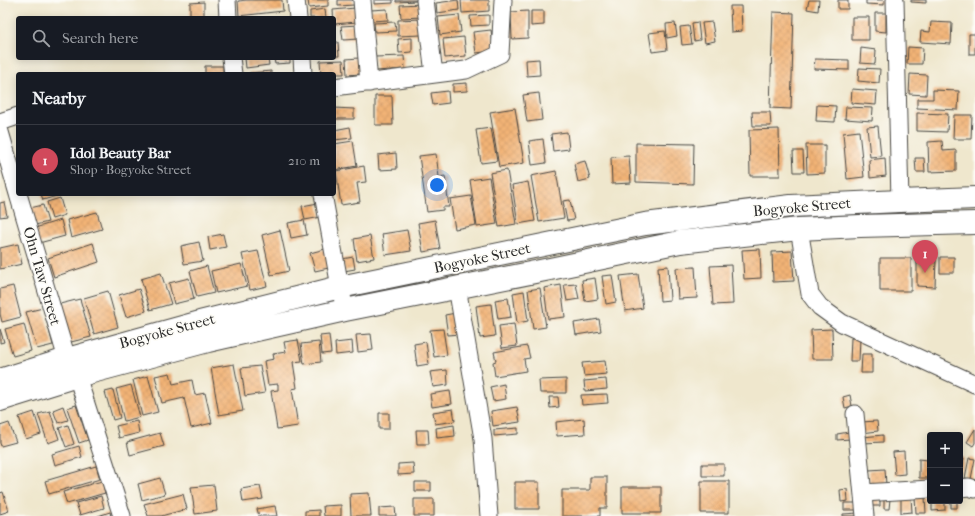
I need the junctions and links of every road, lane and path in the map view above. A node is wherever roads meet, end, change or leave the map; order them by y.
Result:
1 (227, 0) edge
2 (296, 0) edge
3 (362, 0) edge
4 (425, 0) edge
5 (503, 0) edge
6 (895, 0) edge
7 (228, 16) edge
8 (298, 16) edge
9 (231, 60) edge
10 (302, 60) edge
11 (233, 72) edge
12 (303, 72) edge
13 (434, 74) junction
14 (369, 83) junction
15 (336, 87) edge
16 (16, 117) edge
17 (0, 122) edge
18 (1, 138) edge
19 (16, 187) edge
20 (19, 196) edge
21 (323, 196) edge
22 (975, 198) edge
23 (900, 201) junction
24 (975, 223) edge
25 (799, 229) junction
26 (340, 287) junction
27 (457, 288) junction
28 (345, 310) junction
29 (72, 367) junction
30 (0, 380) edge
31 (975, 384) edge
32 (0, 400) edge
33 (855, 414) dead end
34 (963, 488) edge
35 (927, 489) edge
36 (975, 489) edge
37 (863, 493) junction
38 (122, 516) edge
39 (489, 516) edge
40 (865, 516) edge

1 - 7 street
2 - 8 street
3 - 14 street
4 - 13 street
5 - 13 street
6 - 23 street
9 - 11 street
10 - 12 street
13 - 14 street
14 - 15 street
16 - 17 street
18 - 19 street, Ohn Taw Street
20 - 29 street, Ohn Taw Street
21 - 26 street
22 - 23 main road, Bogyoke Street
23 - 26 main road, Bogyoke Street
24 - 25 main road, Bogyoke Street
25 - 27 main road, Bogyoke Street
25 - 31 street
26 - 28 street
26 - 29 main road, Bogyoke Street
27 - 28 main road, Bogyoke Street
27 - 39 street
28 - 29 main road, Bogyoke Street
29 - 30 main road, Bogyoke Street
29 - 32 main road, Bogyoke Street
29 - 38 street, Ohn Taw Street
33 - 37 street
34 - 36 street
35 - 37 street
37 - 40 street

